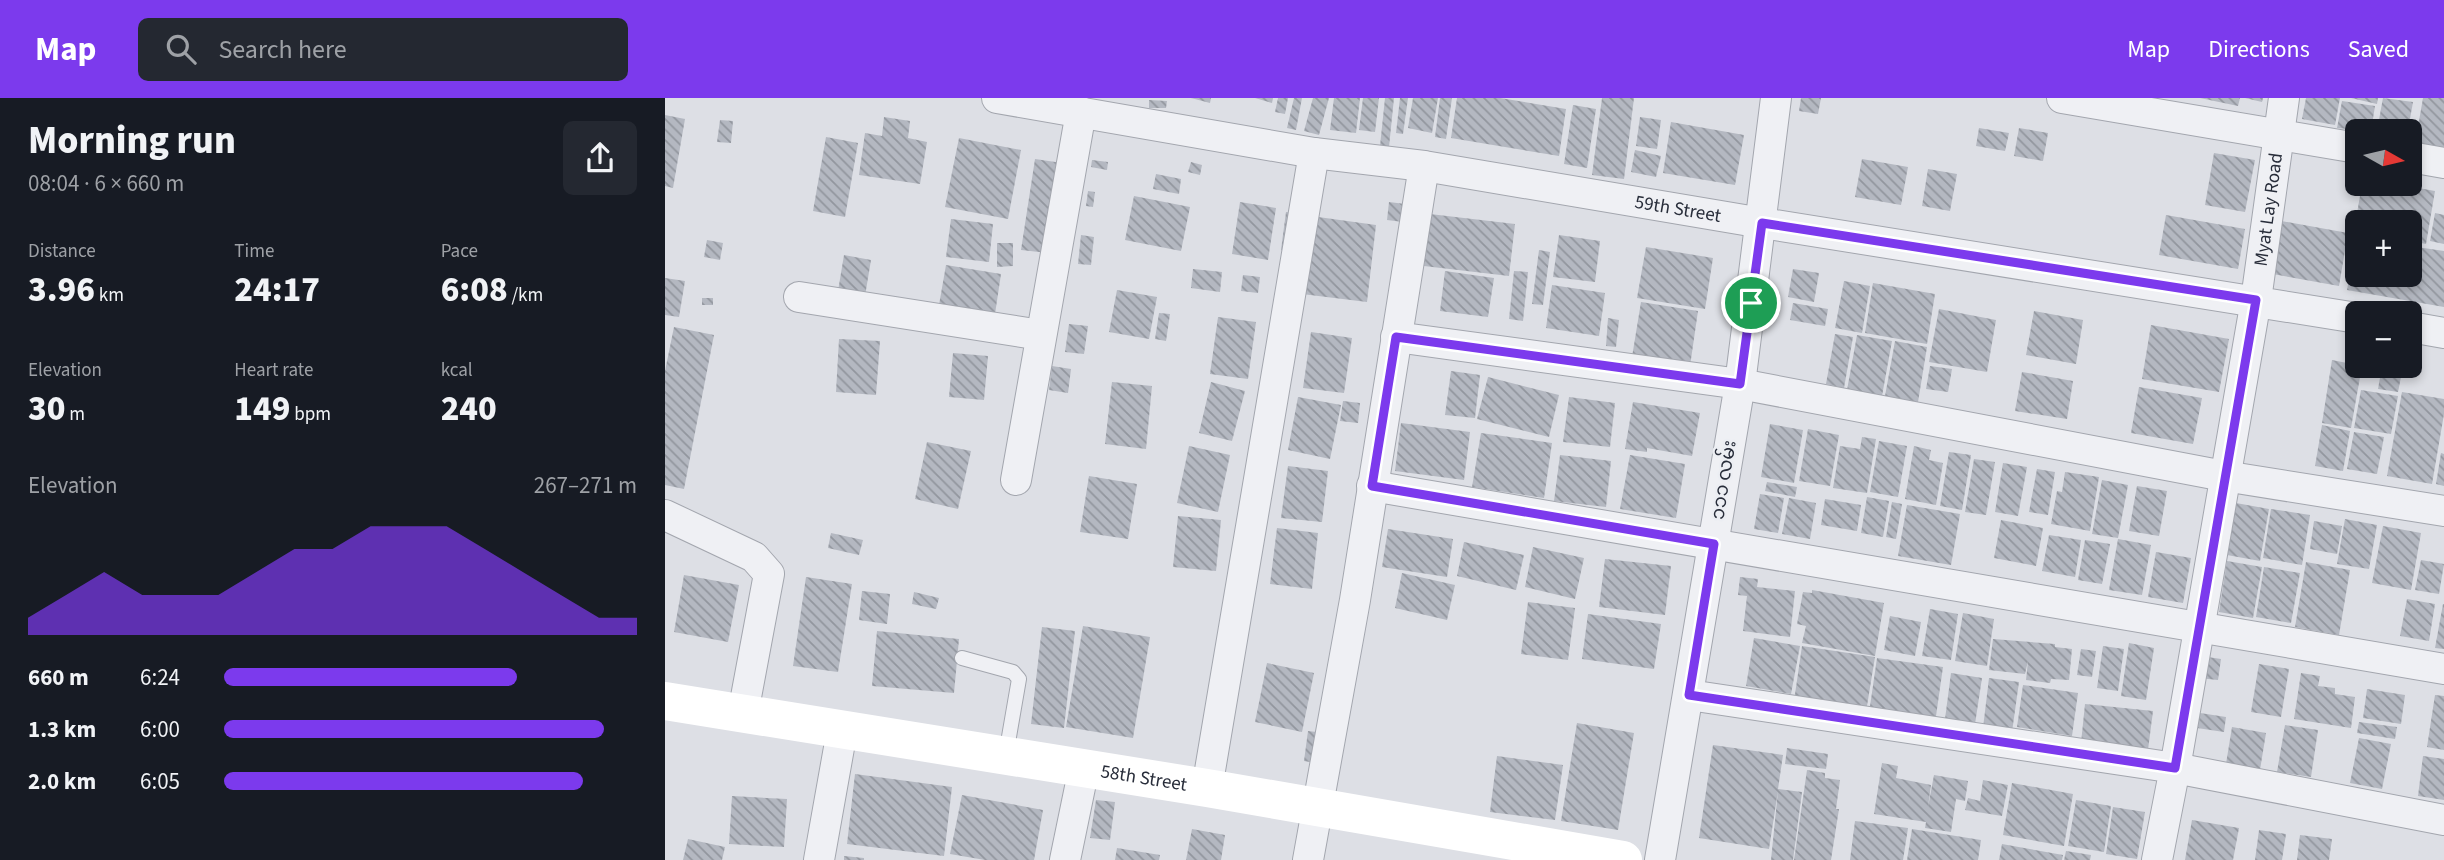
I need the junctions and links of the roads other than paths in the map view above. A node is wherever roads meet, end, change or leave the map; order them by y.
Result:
1 (997, 98) edge
2 (1776, 98) edge
3 (2062, 98) edge
4 (2284, 98) edge
5 (1094, 108) edge
6 (2280, 135) junction
7 (2345, 146) edge
8 (1314, 153) junction
9 (2422, 160) edge
10 (2444, 163) edge
11 (1424, 166) junction
12 (1762, 223) junction
13 (799, 297) dead end
14 (2256, 300) junction
15 (2345, 316) edge
16 (2422, 329) edge
17 (2444, 333) edge
18 (1041, 335) junction
19 (1396, 337) junction
20 (1740, 384) junction
21 (2224, 476) junction
22 (1016, 480) dead end
23 (1372, 486) junction
24 (2444, 511) edge
25 (665, 514) edge
26 (1714, 544) junction
27 (2199, 627) junction
28 (962, 658) dead end
29 (2444, 669) edge
30 (1689, 695) junction
31 (665, 701) edge
32 (743, 713) junction
33 (842, 731) junction
34 (1006, 755) junction
35 (1084, 768) junction
36 (2175, 768) junction
37 (1207, 788) junction
38 (1318, 808) junction
39 (2444, 820) edge
40 (819, 860) edge
41 (1065, 860) edge
42 (1308, 860) edge
43 (1623, 860) edge
44 (1660, 860) edge
45 (2157, 860) edge

1 - 5 street, 59th Street
2 - 12 street, ၁၁၁ လမ်း
3 - 6 street
4 - 6 street, Myat Lay Road
5 - 8 street, 59th Street
5 - 18 street
6 - 7 street
6 - 14 street, Myat Lay Road
8 - 11 street, 59th Street
8 - 37 street
9 - 10 street
11 - 12 street, 59th Street
11 - 19 street
12 - 14 street, 59th Street
12 - 20 street, ၁၁၁ လမ်း
13 - 18 street
14 - 15 street, 59th Street
14 - 21 street, Myat Lay Road
16 - 17 street
18 - 22 street
19 - 20 street
19 - 23 street
20 - 21 street
20 - 26 street, ၁၁၁ လမ်း
21 - 24 street
21 - 27 street, Myat Lay Road
23 - 26 street
23 - 38 street
25 - 32 street
26 - 27 street
26 - 30 street, ၁၁၁ လမ်း
27 - 29 street
27 - 36 street, Myat Lay Road
28 - 34 lane
30 - 36 street
30 - 44 street, ၁၁၁ လမ်း
31 - 32 main road, 58th Street
32 - 33 main road, 58th Street
33 - 34 main road, 58th Street
33 - 40 street
34 - 35 main road, 58th Street
35 - 37 main road, 58th Street
35 - 41 street
36 - 39 street
36 - 45 street, Myat Lay Road
37 - 38 main road, 58th Street
38 - 42 street
38 - 43 main road, 58th Street

